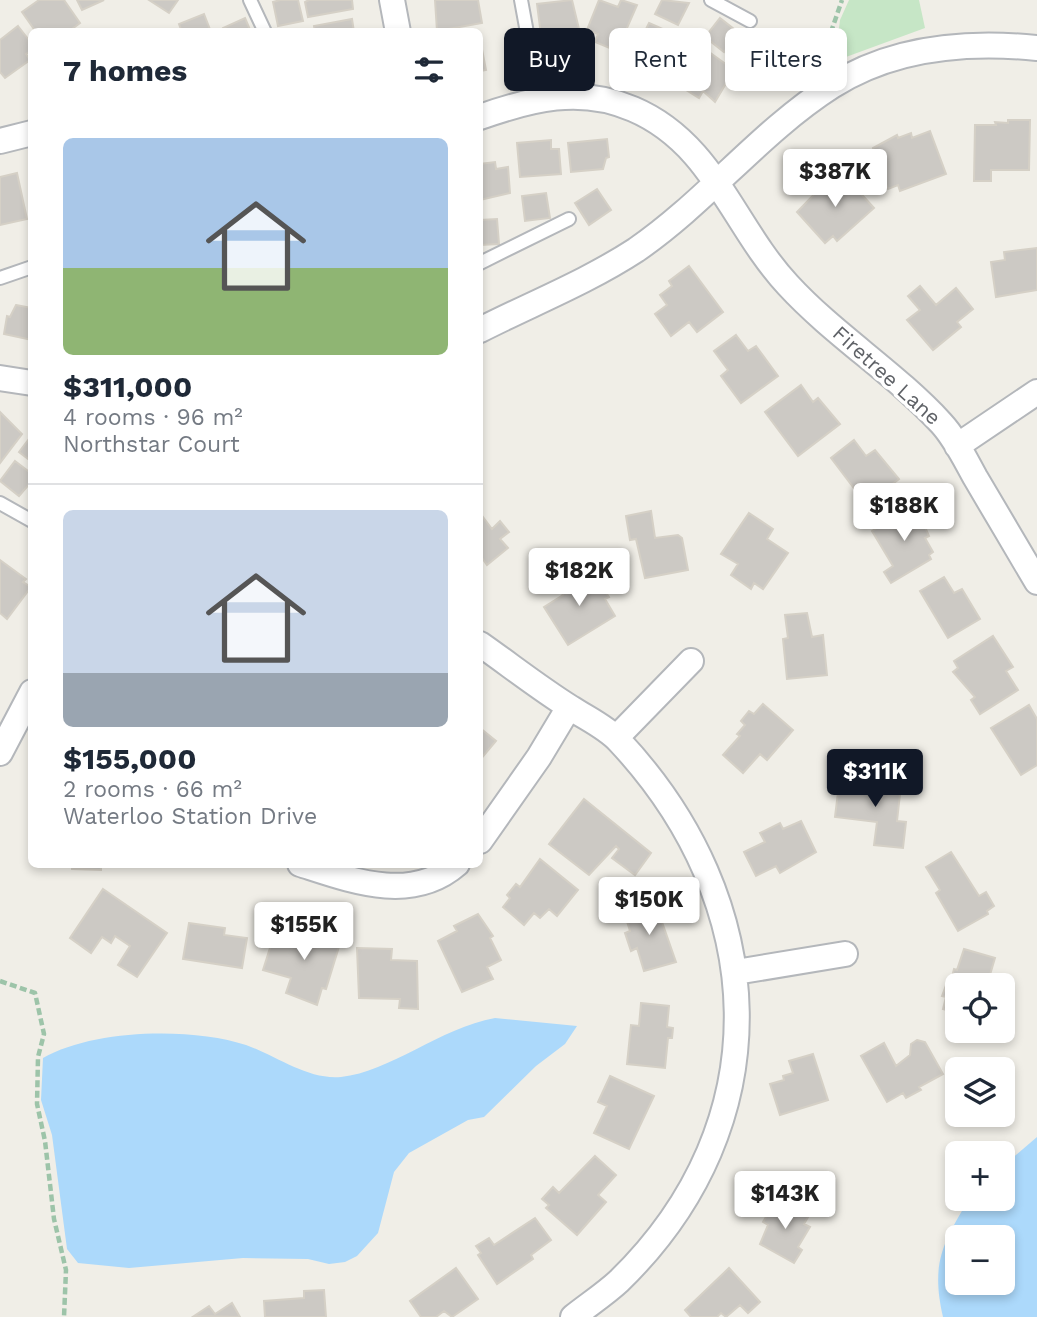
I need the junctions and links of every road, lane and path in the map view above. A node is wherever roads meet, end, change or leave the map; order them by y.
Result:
1 (250, 0) edge
2 (392, 0) edge
3 (521, 0) edge
4 (711, 0) edge
5 (842, 0) edge
6 (750, 21) dead end
7 (263, 28) edge
8 (397, 28) edge
9 (832, 28) edge
10 (1037, 48) edge
11 (539, 98) junction
12 (483, 116) edge
13 (28, 135) edge
14 (0, 141) edge
15 (717, 182) junction
16 (569, 219) dead end
17 (483, 262) edge
18 (28, 268) edge
19 (0, 278) edge
20 (483, 328) edge
21 (0, 378) edge
22 (28, 382) edge
23 (1037, 392) edge
24 (957, 446) junction
25 (0, 503) edge
26 (28, 519) edge
27 (1037, 582) edge
28 (483, 646) edge
29 (691, 661) dead end
30 (28, 700) edge
31 (569, 707) junction
32 (616, 738) junction
33 (0, 753) edge
34 (483, 837) edge
35 (313, 868) edge
36 (451, 868) edge
37 (845, 954) dead end
38 (736, 972) junction
39 (0, 981) edge
40 (64, 1317) edge
41 (573, 1317) edge

1 - 7 lane
2 - 8 street
3 - 11 lane
4 - 6 lane
5 - 9 path
10 - 15 street
11 - 12 street, Firetree Lane
11 - 15 street, Firetree Lane
13 - 14 street
15 - 20 street
15 - 24 street, Firetree Lane
16 - 17 lane
18 - 19 lane
21 - 22 street
23 - 24 street
24 - 27 street, Firetree Lane
25 - 26 lane
28 - 31 street
29 - 32 street
30 - 33 street
31 - 32 street
31 - 34 street
32 - 38 street
35 - 36 street
37 - 38 street
38 - 41 street
39 - 40 path

